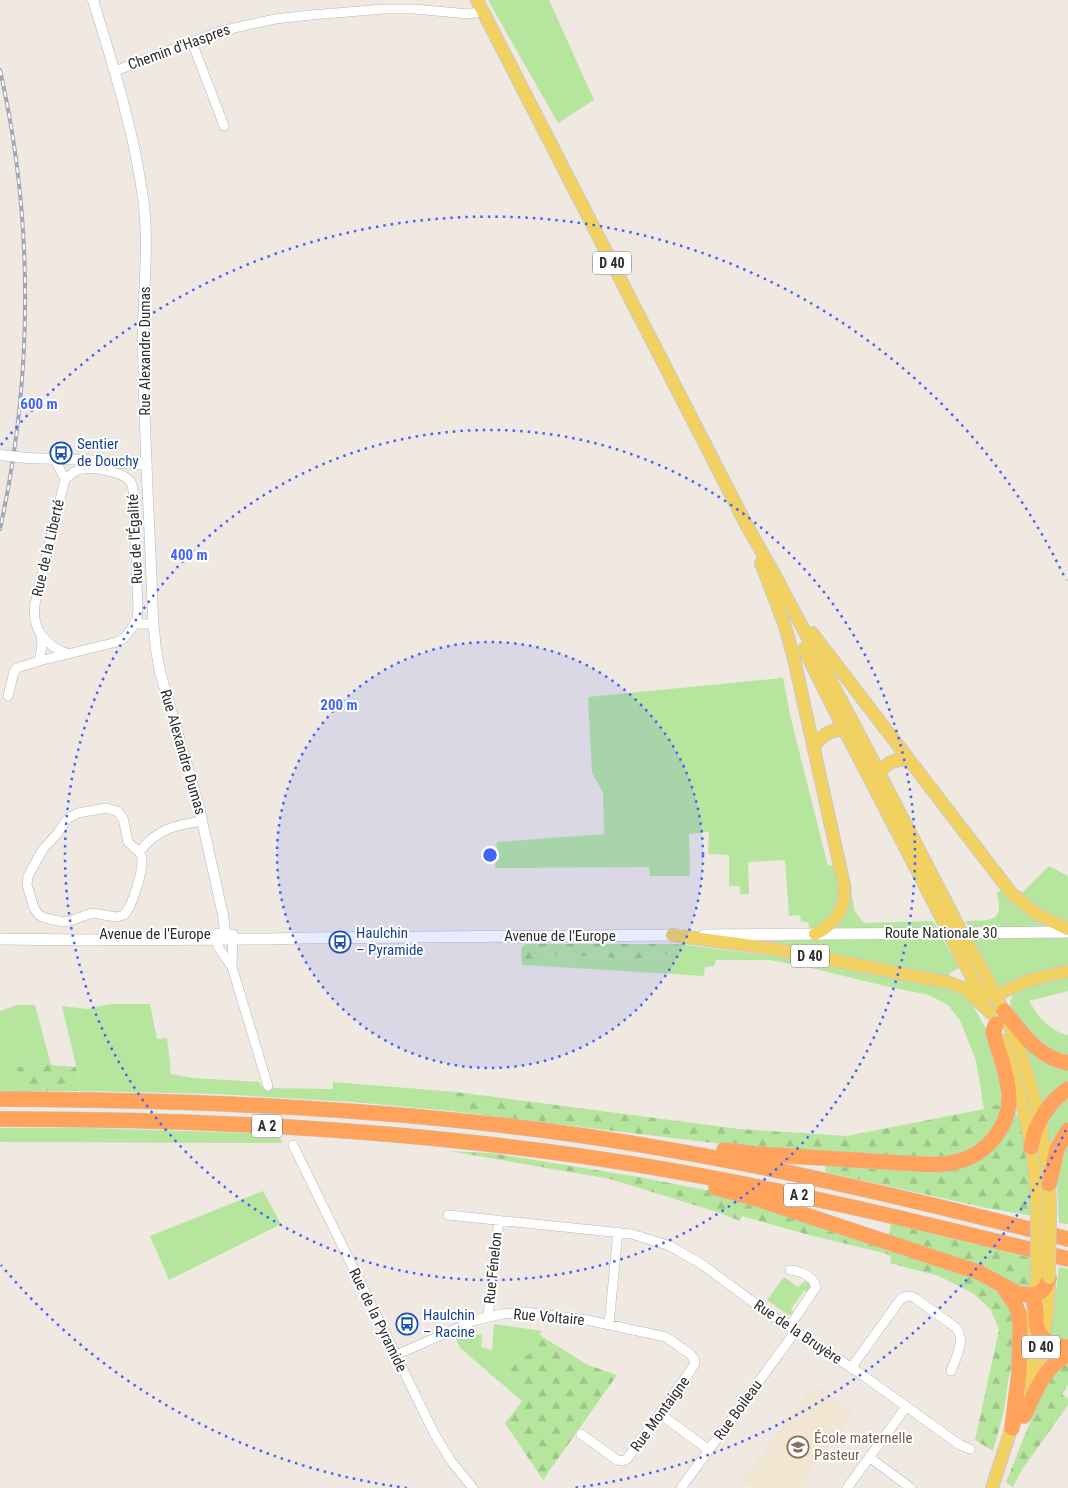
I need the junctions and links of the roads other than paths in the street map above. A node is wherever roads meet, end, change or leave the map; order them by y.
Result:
1 (94, 0) edge
2 (480, 6) edge
3 (192, 42) junction
4 (115, 70) junction
5 (224, 126) dead end
6 (0, 455) edge
7 (55, 460) junction
8 (147, 465) junction
9 (65, 479) junction
10 (746, 526) junction
11 (760, 558) junction
12 (778, 582) junction
13 (135, 624) junction
14 (153, 624) junction
15 (41, 637) junction
16 (68, 654) junction
17 (40, 661) junction
18 (8, 696) dead end
19 (844, 729) junction
20 (860, 736) junction
21 (814, 747) junction
22 (909, 760) junction
23 (880, 773) junction
24 (881, 800) junction
25 (202, 821) junction
26 (139, 852) junction
27 (942, 906) junction
28 (1068, 930) edge
29 (814, 934) junction
30 (672, 935) junction
31 (225, 936) junction
32 (0, 939) edge
33 (965, 952) junction
34 (232, 967) junction
35 (969, 971) junction
36 (1068, 971) edge
37 (947, 982) junction
38 (977, 987) junction
39 (996, 995) junction
40 (996, 1016) junction
41 (1068, 1063) edge
42 (268, 1086) dead end
43 (1068, 1090) edge
44 (0, 1099) edge
45 (0, 1119) edge
46 (1039, 1122) junction
47 (1068, 1130) edge
48 (583, 1136) junction
49 (293, 1145) dead end
50 (1031, 1148) junction
51 (580, 1156) junction
52 (1049, 1184) junction
53 (1044, 1204) junction
54 (957, 1210) junction
55 (448, 1215) dead end
56 (499, 1220) junction
57 (1068, 1231) edge
58 (618, 1232) junction
59 (1068, 1239) edge
60 (1068, 1259) edge
61 (790, 1270) dead end
62 (1043, 1276) junction
63 (999, 1284) junction
64 (1035, 1299) junction
65 (488, 1316) junction
66 (609, 1324) junction
67 (792, 1329) junction
68 (650, 1333) joint
69 (1043, 1338) junction
70 (1068, 1347) edge
71 (1068, 1354) edge
72 (396, 1355) junction
73 (851, 1368) junction
74 (951, 1371) dead end
75 (906, 1406) junction
76 (660, 1414) junction
77 (1024, 1416) junction
78 (1012, 1428) junction
79 (581, 1434) dead end
80 (970, 1449) dead end
81 (709, 1450) junction
82 (869, 1457) junction
83 (474, 1488) edge
84 (681, 1488) edge
85 (847, 1488) edge
86 (911, 1488) edge
87 (992, 1488) edge
88 (997, 1488) edge

1 - 4 street, Rue Alexandre Dumas
2 - 3 street, Chemin d'Haspres
2 - 10 main road, D 40
3 - 4 street, Chemin d'Haspres
3 - 5 street
4 - 8 street, Rue Alexandre Dumas
6 - 7 street, bridge
7 - 8 street
7 - 9 street, Rue de la Liberté
8 - 14 street, Rue Alexandre Dumas
9 - 13 street, Rue de l'Égalité
9 - 15 street, Rue de la Liberté
10 - 11 main road, D 40
10 - 12 main road, D 40
11 - 19 main road, D 40
11 - 21 main road
12 - 20 main road, D 40
12 - 22 main road, D 40
13 - 14 street
13 - 16 street
14 - 25 street, Rue Alexandre Dumas
15 - 16 street
15 - 17 street, Rue de la Liberté
16 - 17 street
17 - 18 street
19 - 20 main road
19 - 21 main road
19 - 24 main road, D 40
20 - 23 main road, D 40
21 - 29 main road
22 - 23 main road
22 - 28 main road, D 40
23 - 24 main road, D 40
23 - 27 main road, D 40
24 - 27 main road, D 40
25 - 26 street
25 - 31 street, Rue Alexandre Dumas
26 - 26 street
27 - 33 main road, D 40, bridge
28 - 29 main road, Route Nationale 30
29 - 30 main road, Avenue de l'Europe
30 - 31 main road, Avenue de l'Europe
30 - 37 main road, D 40
31 - 32 main road, Avenue de l'Europe
31 - 34 street
31 - 34 street
33 - 35 main road
33 - 39 main road, D 40
34 - 42 street
35 - 37 main road
35 - 38 main road, D 40
36 - 39 main road
37 - 40 main road, D 40
38 - 39 main road
38 - 40 main road, D 40
39 - 40 main road, D 40
40 - 41 highway
40 - 46 main road, D 40
40 - 48 highway
40 - 50 main road, D 40
43 - 46 highway
44 - 48 highway, A 2
45 - 51 highway, A 2
46 - 50 highway
46 - 52 main road, D 40
47 - 52 highway
48 - 54 highway, A 2
49 - 72 street, Rue de la Pyramide
50 - 53 main road, D 40
51 - 60 highway, A 2
51 - 63 highway
52 - 53 main road, D 40
53 - 62 main road, D 40, bridge
54 - 57 highway
54 - 59 highway, A 2
55 - 56 street, Rue de la Bruyère
56 - 58 street, Rue de la Bruyère
56 - 65 street, Rue Fénelon
58 - 66 street
58 - 67 street, Rue de la Bruyère
61 - 67 street, Rue Boileau
62 - 64 highway
62 - 69 main road, D 40
63 - 64 highway
63 - 78 highway
64 - 69 highway
64 - 78 main road, D 40
65 - 66 street, Rue Voltaire
65 - 72 street, Rue Voltaire
66 - 68 street, Rue Voltaire
67 - 73 street, Rue de la Bruyère
67 - 81 street, Rue Boileau
68 - 76 street, Rue Montaigne
69 - 70 highway
69 - 77 main road, D 40
71 - 77 highway
72 - 83 street, Rue de la Pyramide
73 - 74 street
73 - 75 street, Rue de la Bruyère
75 - 80 street, Rue de la Bruyère
75 - 82 street
76 - 79 street, Rue Montaigne
76 - 81 street
77 - 88 main road, D 40
78 - 87 main road, D 40
81 - 84 street, Rue Boileau
82 - 85 street
82 - 86 street

